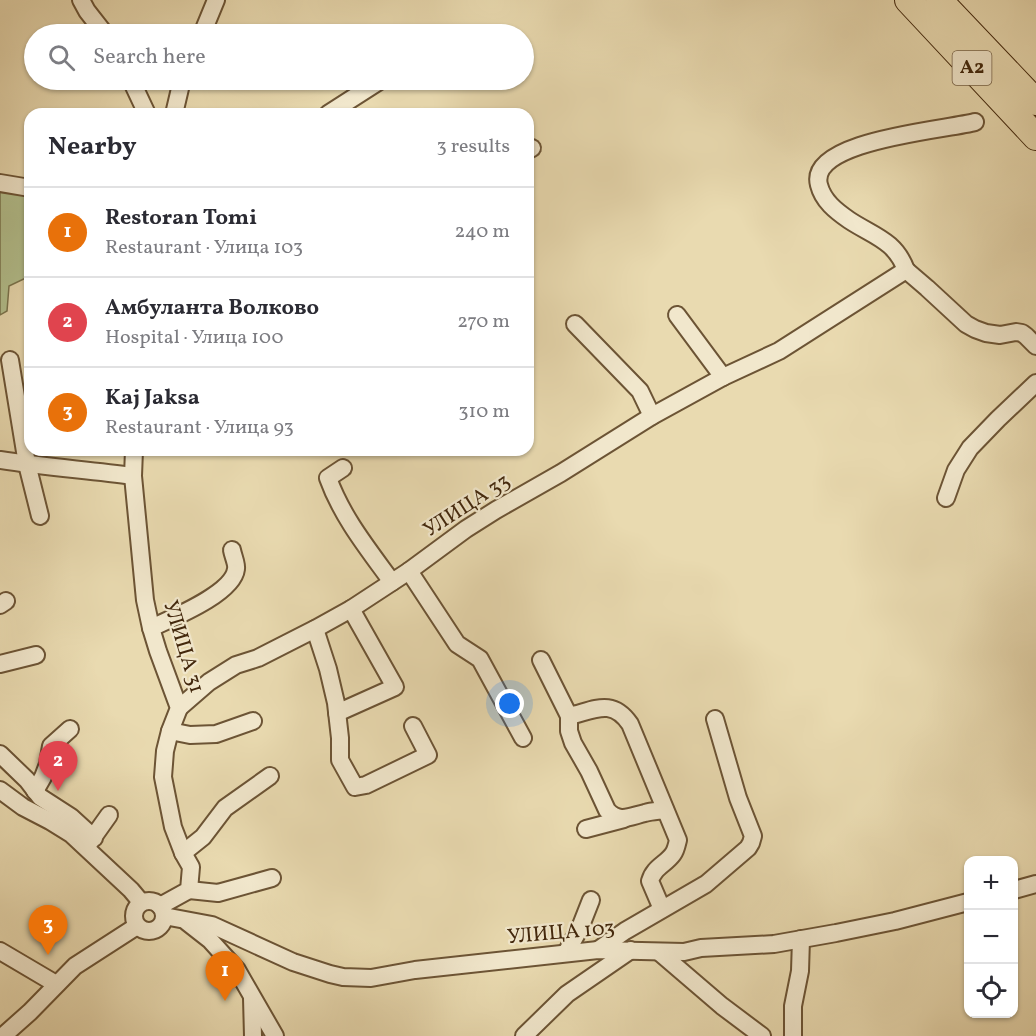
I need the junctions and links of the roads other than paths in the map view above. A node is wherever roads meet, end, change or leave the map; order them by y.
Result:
1 (81, 0) edge
2 (216, 0) edge
3 (908, 0) edge
4 (939, 0) edge
5 (98, 24) edge
6 (206, 24) edge
7 (136, 90) edge
8 (180, 90) edge
9 (365, 90) edge
10 (1036, 102) edge
11 (144, 108) edge
12 (175, 108) edge
13 (337, 108) edge
14 (975, 122) dead end
15 (1036, 137) edge
16 (0, 183) edge
17 (24, 187) edge
18 (906, 270) junction
19 (677, 315) dead end
20 (575, 324) dead end
21 (1036, 346) edge
22 (10, 360) dead end
23 (723, 377) junction
24 (1036, 383) edge
25 (652, 416) junction
26 (24, 446) edge
27 (26, 456) edge
28 (134, 456) edge
29 (0, 460) edge
30 (27, 464) junction
31 (343, 468) dead end
32 (133, 476) junction
33 (946, 498) dead end
34 (40, 516) dead end
35 (232, 550) dead end
36 (409, 571) junction
37 (392, 582) junction
38 (351, 609) junction
39 (151, 628) junction
40 (315, 629) junction
41 (36, 655) dead end
42 (541, 660) dead end
43 (0, 664) edge
44 (179, 708) junction
45 (337, 713) junction
46 (569, 716) junction
47 (715, 719) dead end
48 (253, 721) dead end
49 (413, 726) dead end
50 (70, 729) dead end
51 (170, 731) junction
52 (524, 738) dead end
53 (0, 754) edge
54 (270, 776) dead end
55 (0, 790) edge
56 (35, 791) junction
57 (665, 810) junction
58 (110, 815) dead end
59 (624, 819) junction
60 (586, 829) dead end
61 (90, 843) junction
62 (183, 853) junction
63 (272, 878) dead end
64 (1036, 884) edge
65 (1018, 889) edge
66 (189, 890) junction
67 (591, 900) dead end
68 (141, 902) junction
69 (964, 903) edge
70 (662, 909) junction
71 (162, 911) junction
72 (184, 920) junction
73 (137, 926) junction
74 (801, 939) junction
75 (598, 950) junction
76 (631, 950) junction
77 (0, 951) edge
78 (660, 952) junction
79 (566, 953) junction
80 (56, 984) junction
81 (252, 997) junction
82 (3, 1036) edge
83 (253, 1036) edge
84 (275, 1036) edge
85 (524, 1036) edge
86 (762, 1036) edge
87 (793, 1036) edge

1 - 5 street
2 - 6 street
3 - 15 highway, A2
4 - 10 highway, A2
7 - 11 street
8 - 12 street
9 - 13 street
14 - 18 street
16 - 17 street
18 - 21 street
18 - 23 street, УЛИЦА 33
19 - 23 street
20 - 25 street
22 - 26 street
23 - 25 street, УЛИЦА 33
24 - 33 street
25 - 36 street, УЛИЦА 33
27 - 30 street
28 - 32 street, УЛИЦА 31
29 - 30 street
30 - 32 street
30 - 34 street
31 - 37 street
32 - 39 street, УЛИЦА 31
35 - 39 street
36 - 37 street, УЛИЦА 33
36 - 52 street
37 - 38 street, УЛИЦА 33
38 - 40 street, УЛИЦА 33
38 - 45 street
39 - 44 street, УЛИЦА 31
40 - 44 street, УЛИЦА 33
40 - 45 street
41 - 43 street
42 - 46 street
44 - 51 street, УЛИЦА 31
45 - 49 street
46 - 57 street
46 - 59 street
47 - 70 street
48 - 51 street
50 - 56 street
51 - 62 street, УЛИЦА 31
53 - 56 street
54 - 62 street
55 - 61 street
56 - 61 street
57 - 59 street
57 - 70 street
58 - 61 street
59 - 60 street
61 - 68 street
62 - 66 street, УЛИЦА 31
63 - 66 street
64 - 65 street
66 - 71 street
67 - 79 street
68 - 71 street
68 - 73 street
69 - 74 street, УЛИЦА 103
70 - 75 street
71 - 72 street, УЛИЦА 103
71 - 73 street
72 - 79 street, УЛИЦА 103
72 - 81 street
73 - 80 street
74 - 78 street, УЛИЦА 103
74 - 87 street
75 - 76 street, УЛИЦА 103
75 - 79 street, УЛИЦА 103
76 - 78 street, УЛИЦА 103
76 - 85 street
77 - 80 street
78 - 86 street
80 - 82 street
81 - 83 street
81 - 84 street

